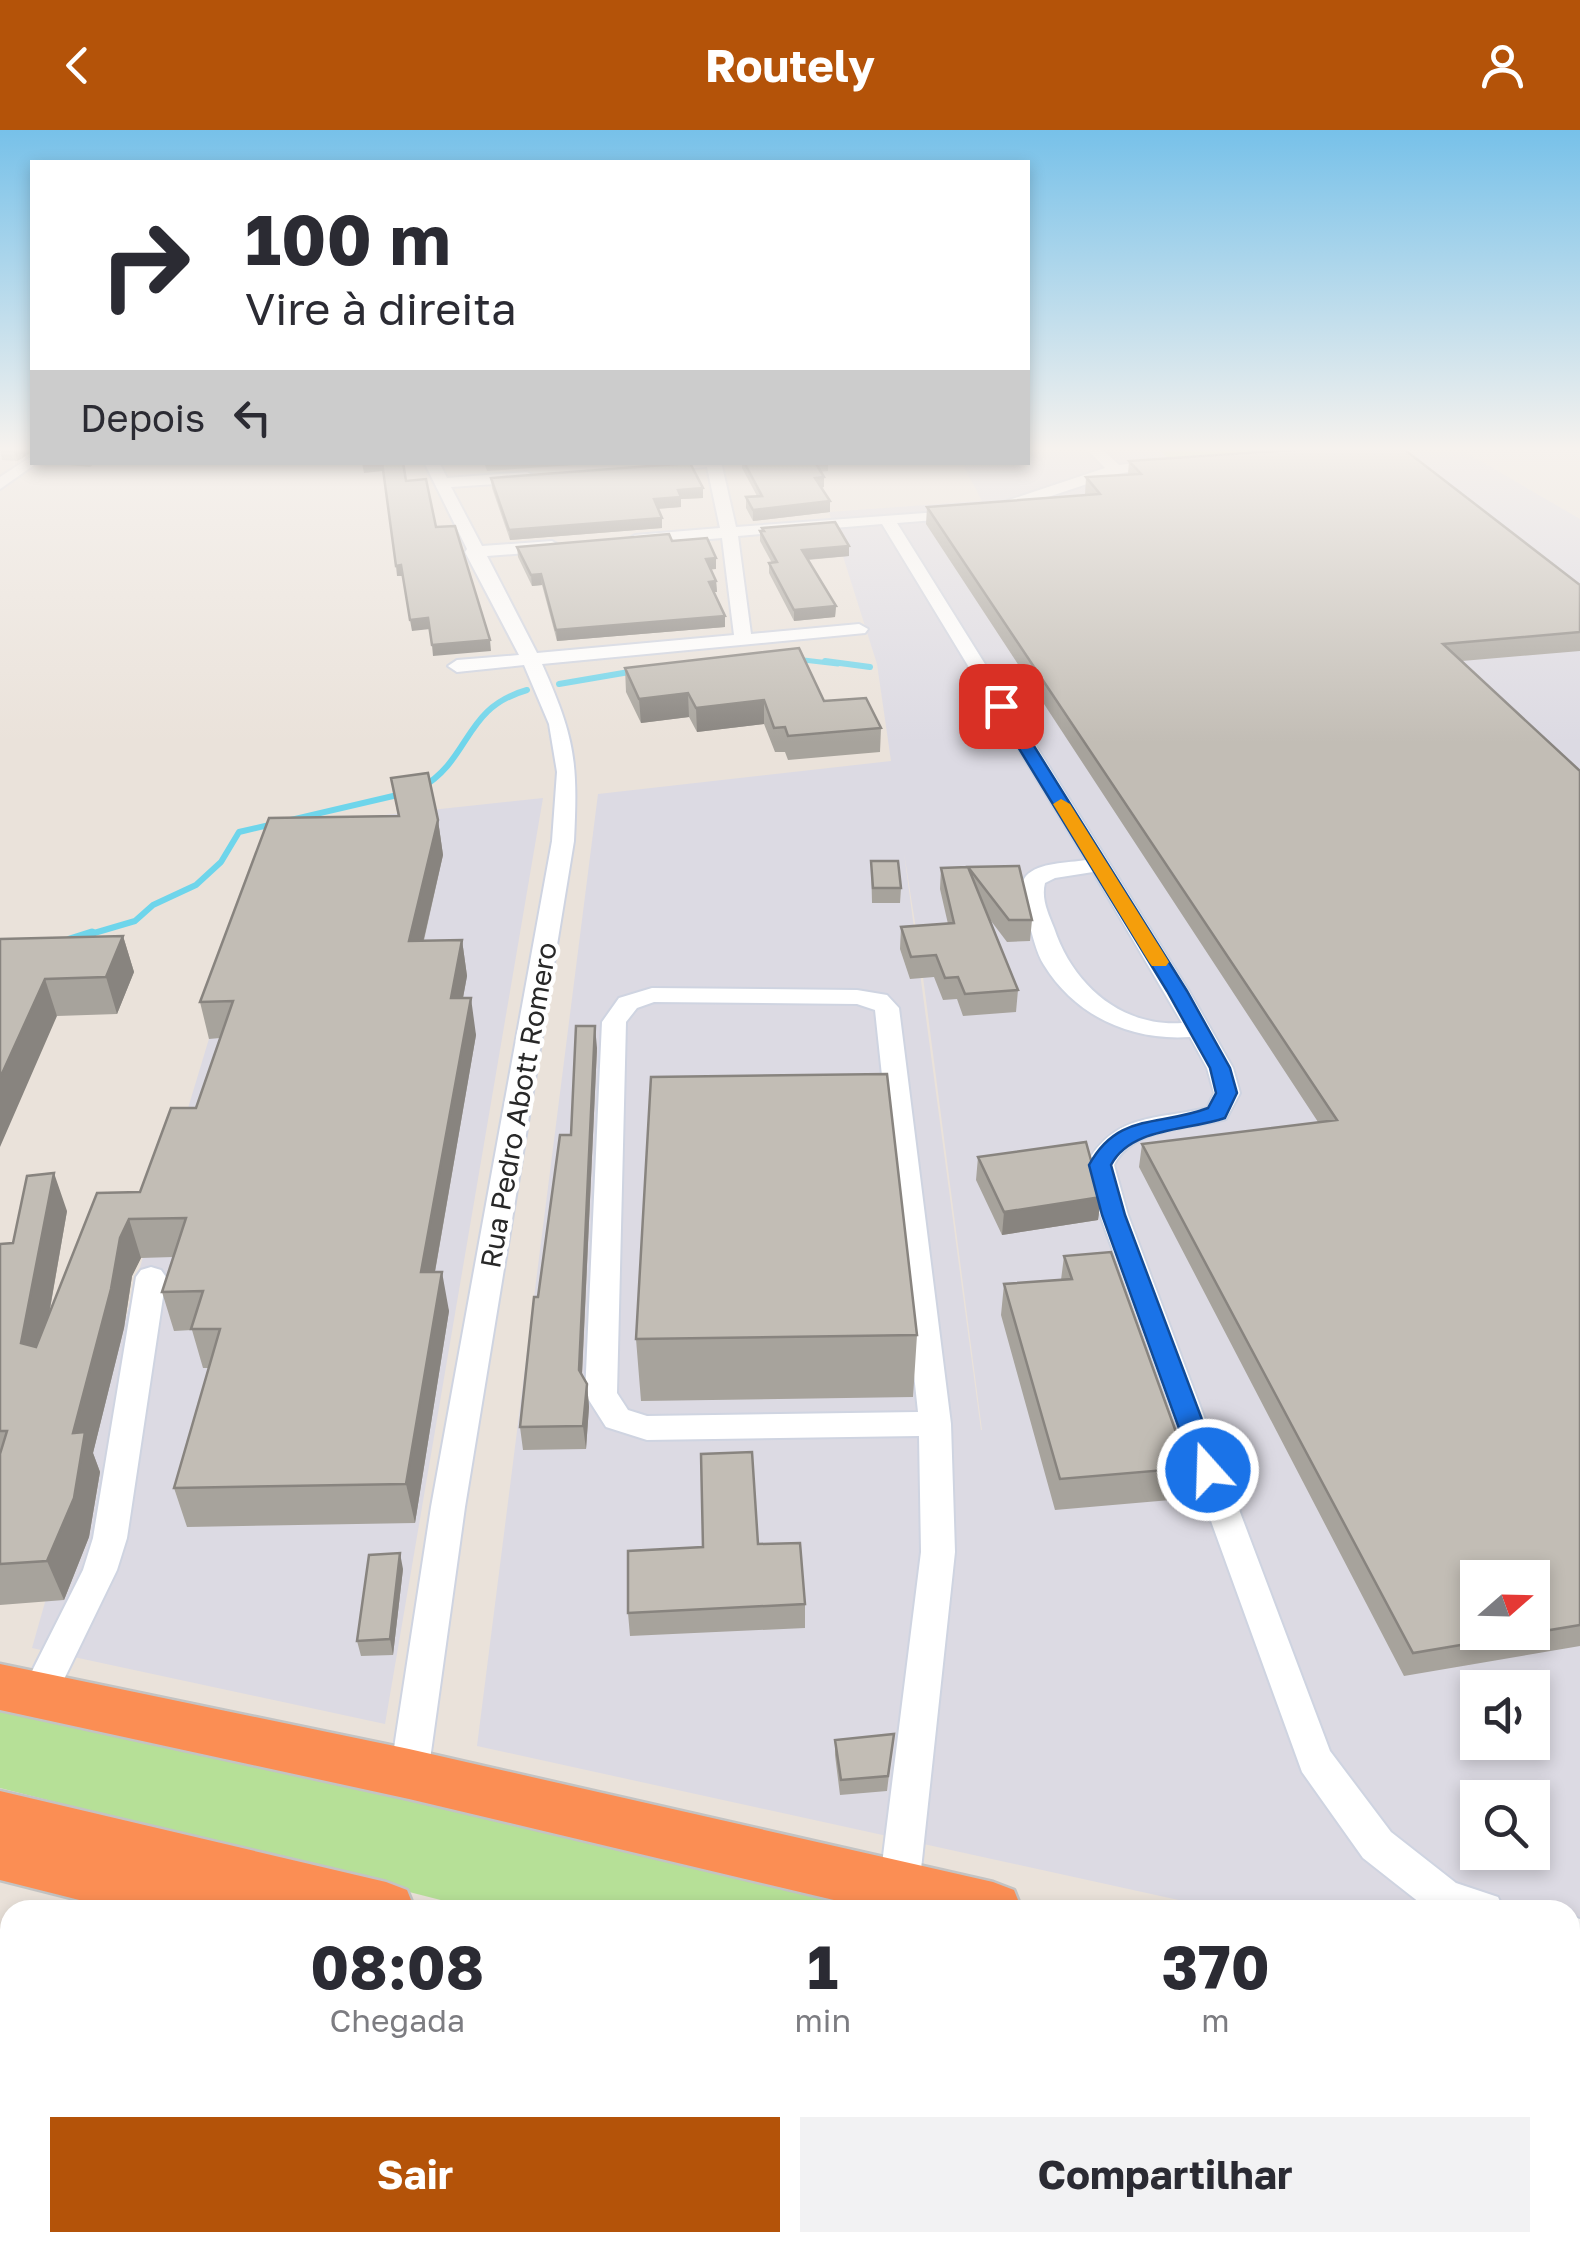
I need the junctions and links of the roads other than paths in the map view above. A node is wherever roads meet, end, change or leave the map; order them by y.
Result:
1 (471, 545) edge
2 (560, 545) edge
3 (731, 545) edge
4 (903, 545) edge
5 (474, 552) junction
6 (859, 629) dead end
7 (743, 639) junction
8 (531, 660) junction
9 (456, 666) dead end
10 (1099, 865) junction
11 (1198, 1029) junction
12 (151, 1277) dead end
13 (935, 1424) junction
14 (19, 1691) edge
15 (410, 1774) junction
16 (0, 1818) edge
17 (0, 1854) edge
18 (900, 1888) junction
19 (189, 1900) edge
20 (344, 1900) edge
21 (951, 1900) edge
22 (1452, 1900) edge

1 - 5 street, Rua Pedro Abott Romero
2 - 5 street
3 - 7 street
4 - 10 street
5 - 8 street, Rua Pedro Abott Romero
6 - 7 street
7 - 8 street
8 - 9 street
8 - 15 street, Rua Pedro Abott Romero
10 - 11 street
10 - 11 street
11 - 22 street
12 - 14 street
13 - 13 street
13 - 18 street
14 - 15 highway
15 - 18 highway
16 - 20 highway
17 - 19 highway
18 - 21 highway

